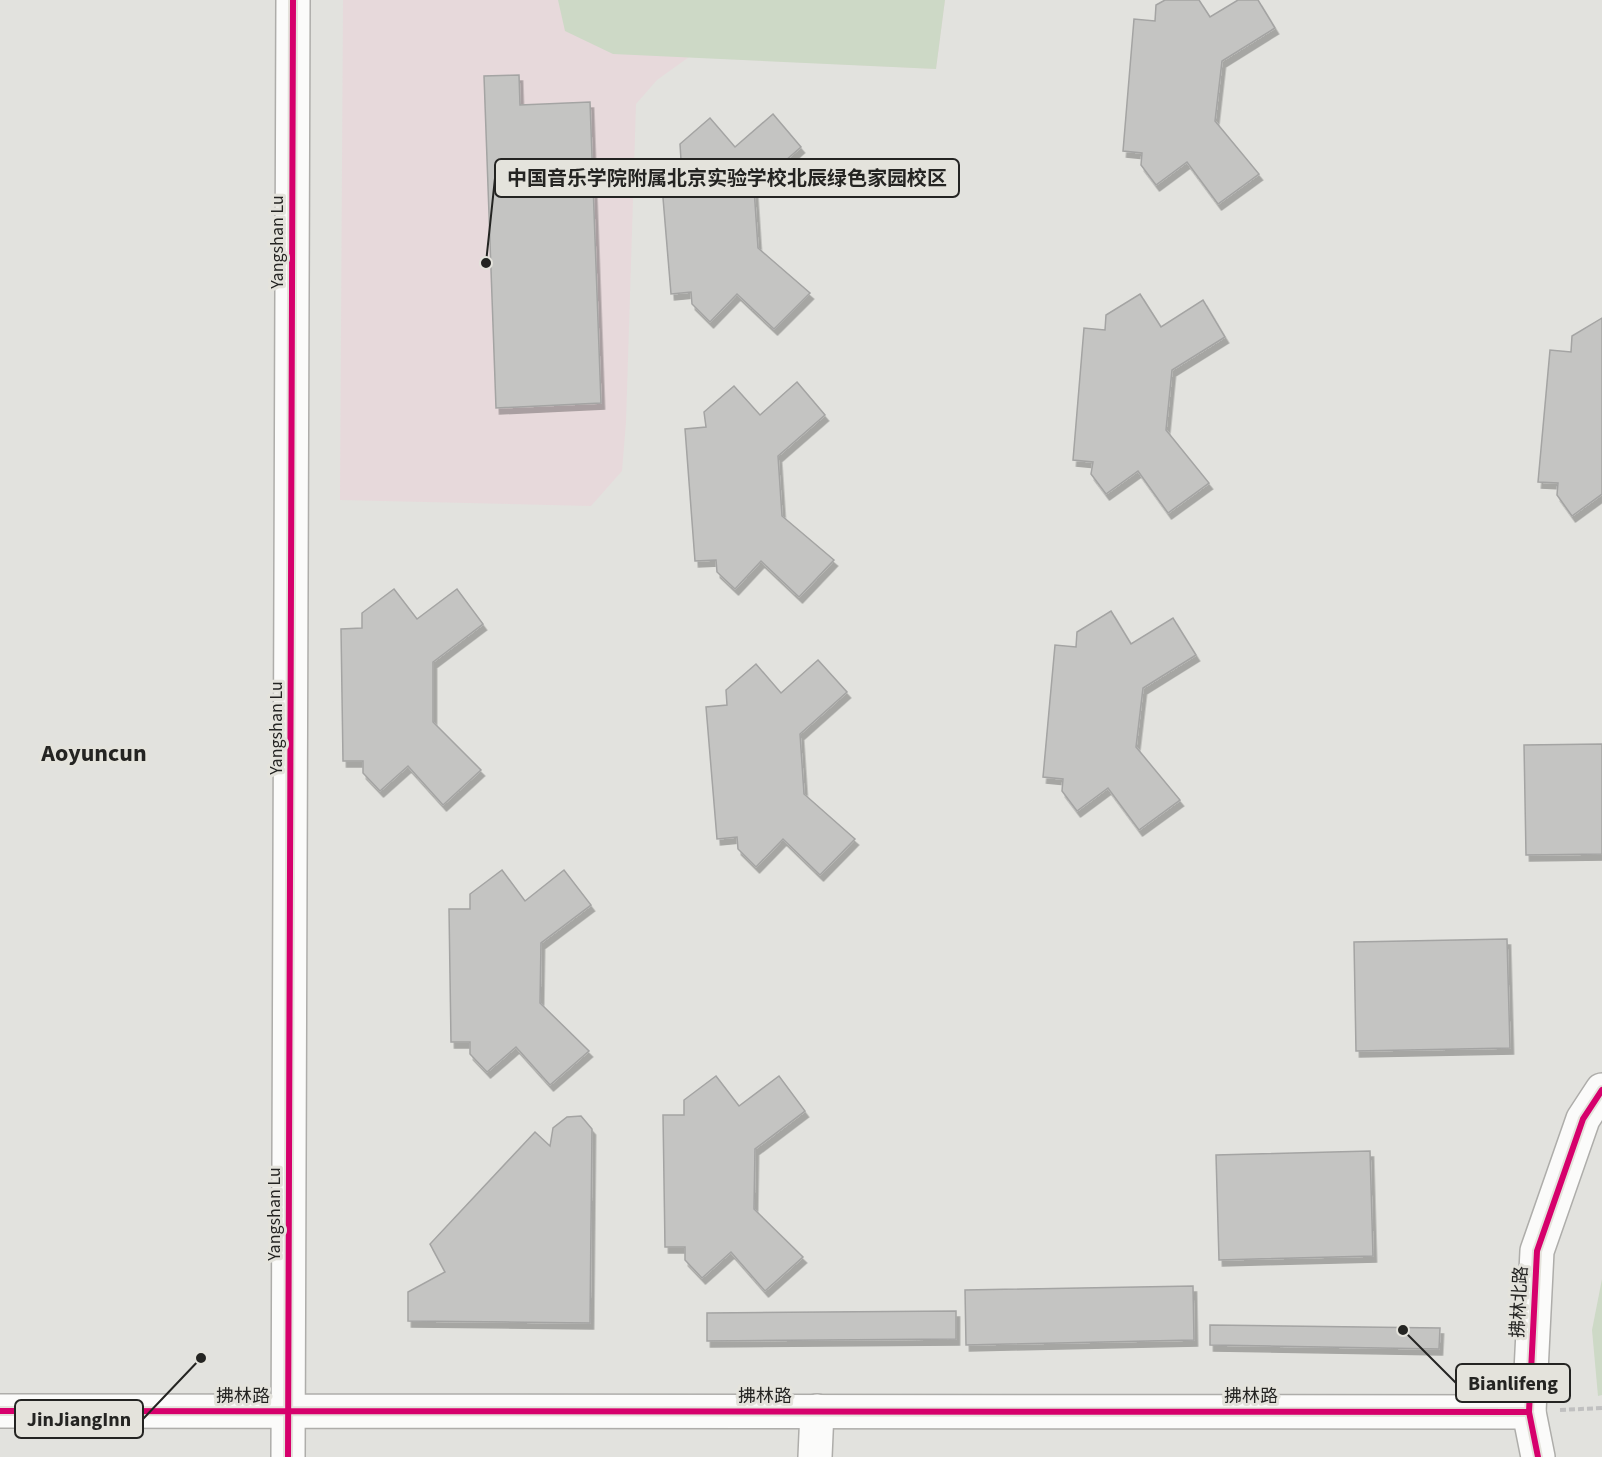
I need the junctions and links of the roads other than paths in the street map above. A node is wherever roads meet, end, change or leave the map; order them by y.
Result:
1 (293, 0) edge
2 (1602, 1090) edge
3 (0, 1411) edge
4 (288, 1411) junction
5 (817, 1411) junction
6 (1529, 1412) junction
7 (288, 1457) edge
8 (815, 1457) edge
9 (1538, 1457) edge

1 - 4 street, Yangshan Lu
2 - 6 street, 拂林北路
3 - 4 street, 拂林路
4 - 5 street, 拂林路
4 - 7 street, Yangshan Lu
5 - 6 street, 拂林路
5 - 8 street
6 - 9 street, 拂林北路

